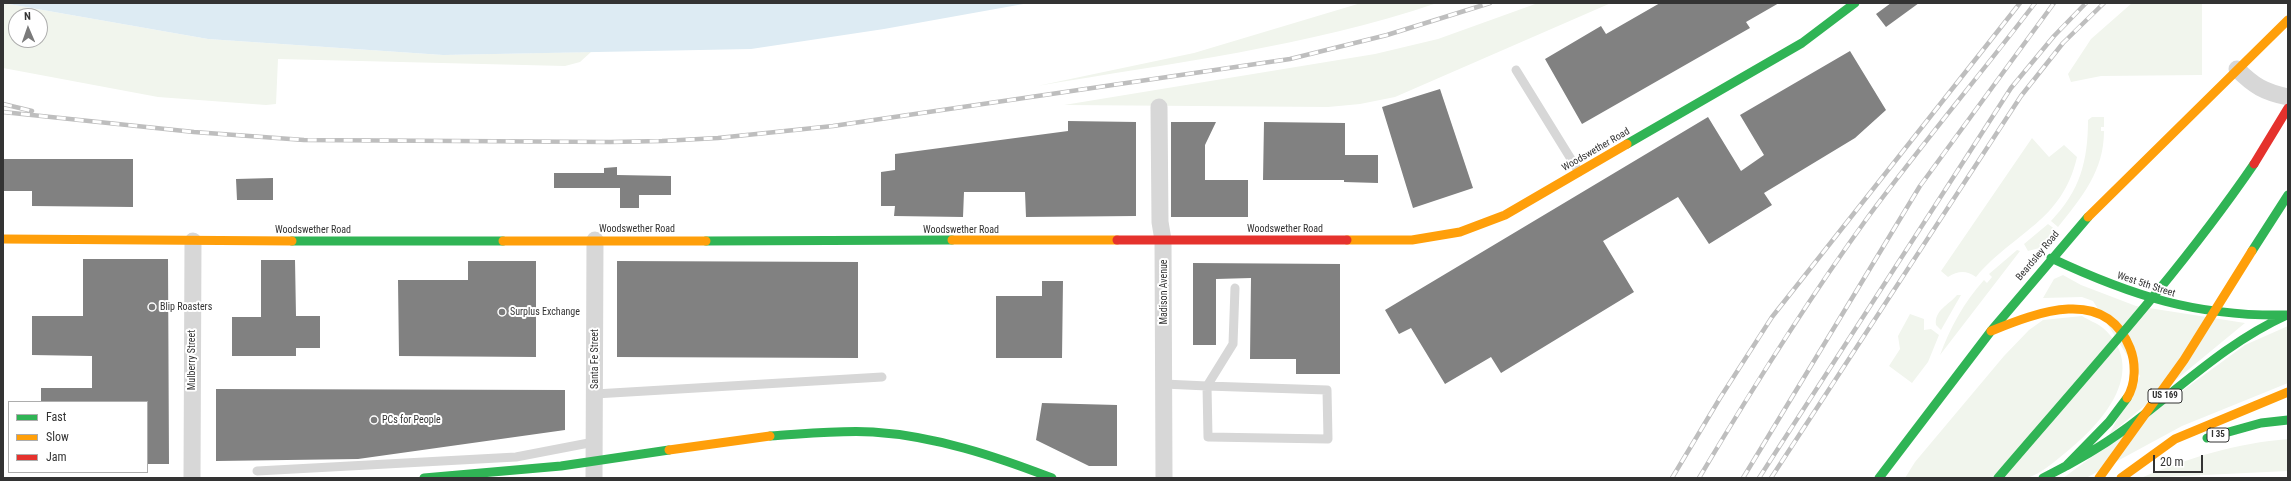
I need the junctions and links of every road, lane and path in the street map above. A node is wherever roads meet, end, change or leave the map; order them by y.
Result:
1 (1855, 3) edge
2 (2288, 20) edge
3 (2237, 68) junction
4 (1516, 70) dead end
5 (2288, 97) edge
6 (1159, 107) dead end
7 (2288, 108) edge
8 (1579, 172) junction
9 (2288, 195) edge
10 (3, 239) edge
11 (595, 240) junction
12 (1163, 240) junction
13 (193, 241) junction
14 (2051, 258) junction
15 (1236, 288) dead end
16 (2288, 315) edge
17 (1991, 331) junction
18 (882, 377) dead end
19 (1164, 384) junction
20 (1207, 386) junction
21 (2288, 392) edge
22 (595, 394) junction
23 (2288, 420) edge
24 (594, 442) junction
25 (2197, 442) dead end
26 (2178, 450) dead end
27 (2149, 458) junction
28 (2066, 466) junction
29 (257, 471) dead end
30 (192, 478) edge
31 (424, 478) edge
32 (594, 478) edge
33 (1052, 478) edge
34 (1164, 478) edge
35 (1879, 478) edge
36 (1998, 478) edge
37 (2042, 478) edge
38 (2099, 478) edge
39 (2121, 478) edge

1 - 8 main road, Woodswether Road
2 - 3 main road, Beardsley Road
3 - 5 street
3 - 14 main road, Beardsley Road
4 - 8 lane
6 - 12 street, Madison Avenue
7 - 36 main road, bridge
8 - 12 main road, Woodswether Road
9 - 38 main road, bridge
10 - 13 main road, Woodswether Road
11 - 12 main road, Woodswether Road
11 - 13 main road, Woodswether Road
11 - 22 street, Santa Fe Street
12 - 19 street, Madison Avenue
13 - 30 street, Mulberry Street
14 - 16 main road, West 5th Street
14 - 17 main road, Beardsley Road
15 - 20 lane
16 - 28 main road, US 169
17 - 28 main road
17 - 35 main road, Beardsley Road
18 - 22 lane
19 - 20 lane
19 - 34 street, Madison Avenue
20 - 20 lane
21 - 27 main road
22 - 24 street, Santa Fe Street
23 - 25 main road, I 35
24 - 29 lane
24 - 32 street, Santa Fe Street
26 - 27 main road
27 - 39 main road
28 - 37 main road, US 169
31 - 33 main road, bridge

